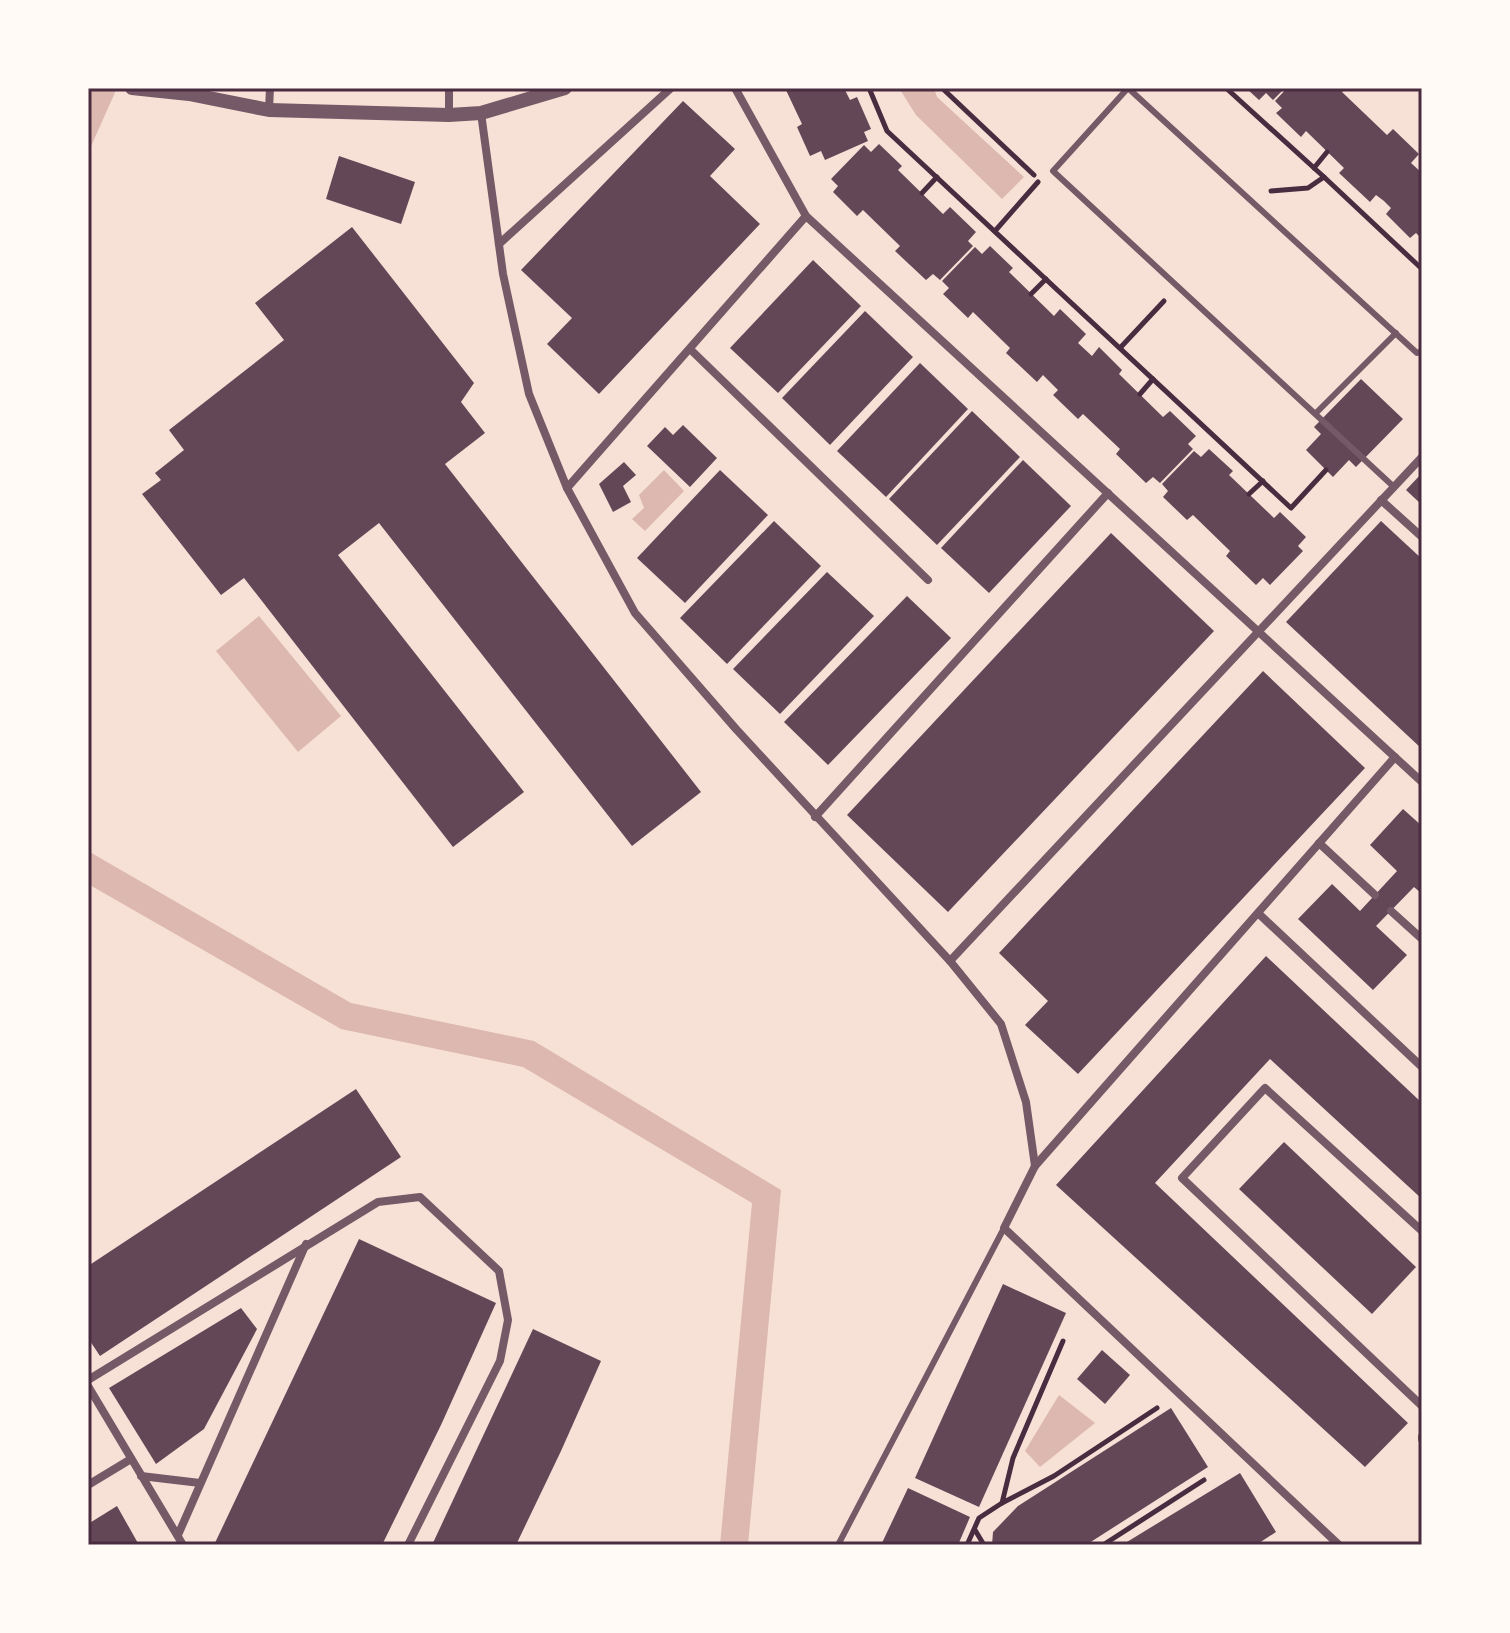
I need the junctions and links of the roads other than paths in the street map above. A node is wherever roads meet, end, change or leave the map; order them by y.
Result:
1 (132, 88) edge
2 (270, 88) edge
3 (449, 88) edge
4 (565, 88) edge
5 (671, 88) edge
6 (735, 88) edge
7 (269, 110) junction
8 (481, 113) junction
9 (449, 115) junction
10 (806, 216) junction
11 (499, 244) junction
12 (1396, 333) junction
13 (691, 350) junction
14 (1422, 351) edge
15 (1317, 412) junction
16 (1422, 457) edge
17 (1394, 487) junction
18 (567, 488) junction
19 (1108, 493) junction
20 (1381, 500) junction
21 (1422, 537) edge
22 (928, 580) dead end
23 (1259, 631) junction
24 (1395, 757) junction
25 (1422, 782) edge
26 (815, 817) junction
27 (1319, 843) junction
28 (1375, 895) dead end
29 (1391, 911) dead end
30 (1258, 913) junction
31 (1422, 939) edge
32 (950, 961) junction
33 (1422, 1067) edge
34 (1035, 1166) junction
35 (1004, 1228) junction
36 (1422, 1231) edge
37 (307, 1243) junction
38 (88, 1383) edge
39 (1422, 1406) edge
40 (131, 1459) junction
41 (141, 1476) junction
42 (200, 1483) junction
43 (88, 1485) edge
44 (178, 1535) junction
45 (183, 1545) edge
46 (408, 1545) edge
47 (838, 1545) edge
48 (1339, 1545) edge

1 - 7 street
2 - 7 street
3 - 9 street
4 - 8 street
5 - 11 street
6 - 10 street
7 - 9 street
8 - 9 street
8 - 11 street
10 - 13 street
10 - 19 street
11 - 18 street
12 - 14 lane
12 - 15 lane
12 - 15 lane
13 - 18 street
13 - 22 street
15 - 17 lane
16 - 17 street
17 - 20 street
18 - 26 street
19 - 23 street
19 - 26 street
20 - 21 street
20 - 23 street
23 - 24 street
23 - 32 street
24 - 25 street
24 - 27 street
26 - 32 street
27 - 28 street
27 - 30 street
29 - 31 street
30 - 33 street
30 - 34 street
32 - 34 street
34 - 35 street
35 - 47 lane
35 - 48 street
36 - 39 street
37 - 38 street
37 - 42 street
37 - 46 street
38 - 40 street
40 - 41 street
40 - 43 street
41 - 42 street
41 - 44 street
42 - 44 street
44 - 45 street

